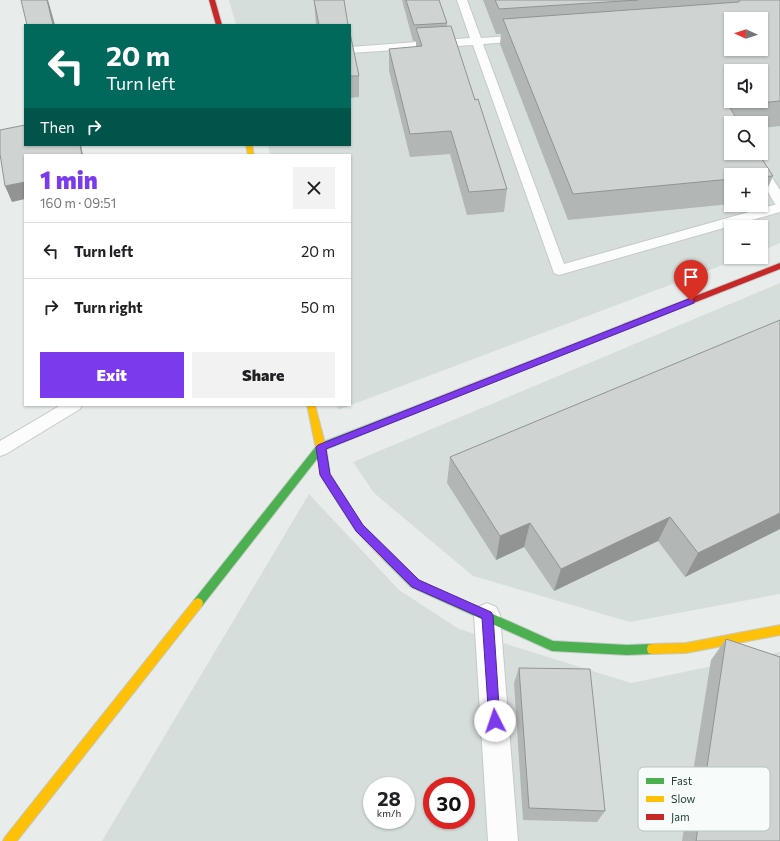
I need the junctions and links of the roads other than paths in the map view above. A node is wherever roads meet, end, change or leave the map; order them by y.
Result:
1 (212, 0) edge
2 (462, 0) edge
3 (219, 24) edge
4 (532, 37) edge
5 (477, 41) junction
6 (351, 50) edge
7 (756, 160) edge
8 (780, 201) edge
9 (780, 208) edge
10 (780, 266) edge
11 (72, 406) edge
12 (311, 406) edge
13 (321, 447) junction
14 (0, 449) edge
15 (487, 615) junction
16 (780, 630) edge
17 (9, 841) edge
18 (503, 841) edge

1 - 3 street
2 - 5 lane
4 - 5 lane
5 - 6 lane
5 - 9 lane
7 - 8 lane
10 - 13 street
11 - 14 lane
12 - 13 street
13 - 15 street
13 - 17 street
15 - 16 street
15 - 18 street

